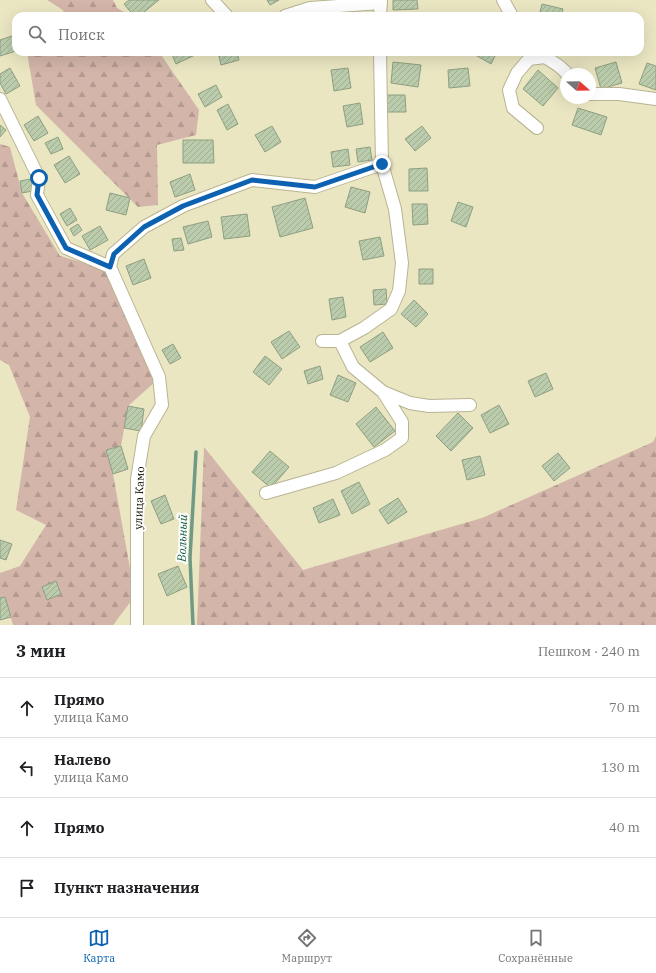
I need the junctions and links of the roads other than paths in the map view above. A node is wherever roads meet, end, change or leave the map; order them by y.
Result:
1 (212, 0) edge
2 (503, 0) edge
3 (381, 2) edge
4 (223, 12) edge
5 (298, 12) edge
6 (380, 12) edge
7 (510, 12) edge
8 (380, 56) edge
9 (538, 56) edge
10 (544, 56) edge
11 (563, 68) edge
12 (596, 94) edge
13 (0, 99) edge
14 (656, 99) edge
15 (537, 128) dead end
16 (382, 164) junction
17 (110, 267) junction
18 (322, 341) dead end
19 (340, 341) junction
20 (384, 392) junction
21 (470, 406) dead end
22 (266, 493) dead end
23 (137, 625) edge

1 - 4 street
2 - 7 street
3 - 5 street
3 - 6 street
8 - 16 street
9 - 15 street
10 - 11 street
12 - 14 street
13 - 17 street
16 - 17 street
16 - 19 street
17 - 23 street, улица Камо
18 - 19 street
19 - 20 street
20 - 21 street
20 - 22 street

